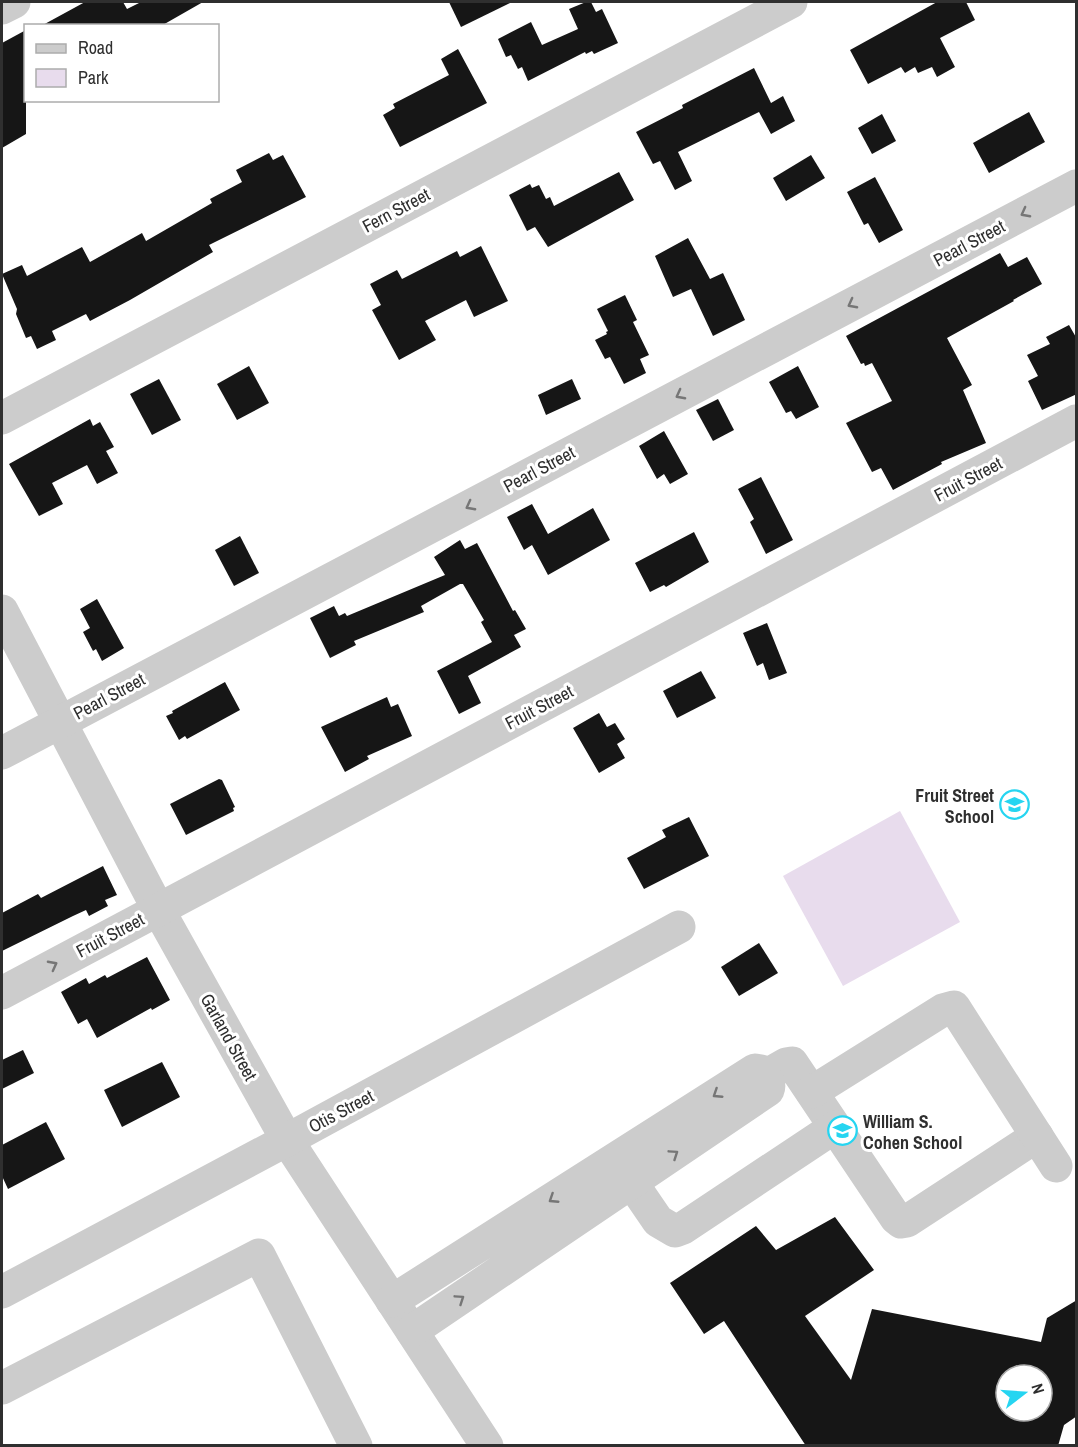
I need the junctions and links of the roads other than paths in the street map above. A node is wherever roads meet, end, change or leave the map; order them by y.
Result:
1 (14, 2) edge
2 (791, 2) edge
3 (2, 8) edge
4 (1077, 186) edge
5 (2, 418) edge
6 (1077, 421) edge
7 (2, 611) edge
8 (59, 722) junction
9 (2, 753) edge
10 (158, 909) junction
11 (679, 927) dead end
12 (2, 993) edge
13 (765, 1076) junction
14 (812, 1092) junction
15 (835, 1126) junction
16 (1037, 1136) junction
17 (287, 1140) junction
18 (1056, 1166) dead end
19 (632, 1183) junction
20 (2, 1292) edge
21 (392, 1301) junction
22 (412, 1331) junction
23 (2, 1388) edge
24 (356, 1446) edge
25 (487, 1446) edge

1 - 3 street
2 - 5 street, Fern Street
4 -> 8 street, Pearl Street
6 - 10 street, Fruit Street
7 - 8 street, Garland Street
8 - 9 street, Pearl Street
8 - 10 street, Garland Street
12 -> 10 street, Fruit Street
10 - 17 street, Garland Street
11 - 17 street, Otis Street
13 - 14 street
19 -> 13 street
13 -> 21 street
14 - 15 street
14 - 16 street
15 - 16 street
15 - 19 street
16 - 18 street
17 - 20 street, Otis Street
17 - 21 street, Garland Street
22 -> 19 street
21 - 22 street, Garland Street
22 - 25 street, Garland Street
23 - 24 street

